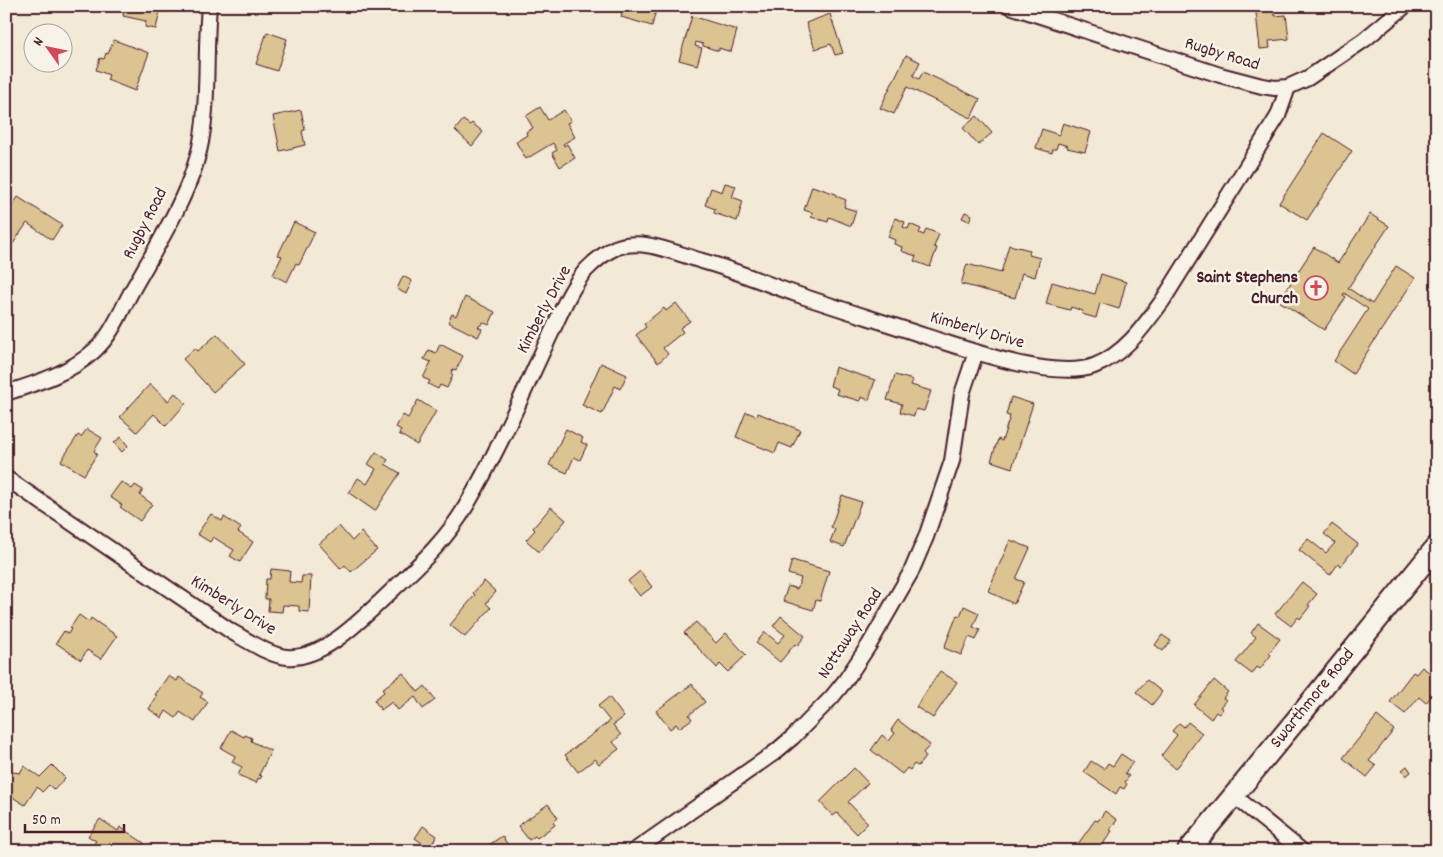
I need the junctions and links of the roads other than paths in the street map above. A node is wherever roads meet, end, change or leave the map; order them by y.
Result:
1 (209, 6) edge
2 (1010, 6) edge
3 (1405, 6) edge
4 (1288, 87) junction
5 (976, 352) junction
6 (6, 393) edge
7 (6, 478) edge
8 (1437, 546) edge
9 (1233, 795) junction
10 (634, 851) edge
11 (1188, 851) edge
12 (1302, 851) edge

1 - 6 street, Rugby Road
2 - 4 street, Rugby Road
3 - 4 street, Rugby Road
4 - 5 street, Kimberly Drive
5 - 7 street, Kimberly Drive
5 - 10 street, Nottaway Road
8 - 9 street, Swarthmore Road
9 - 11 street, Swarthmore Road
9 - 12 street

